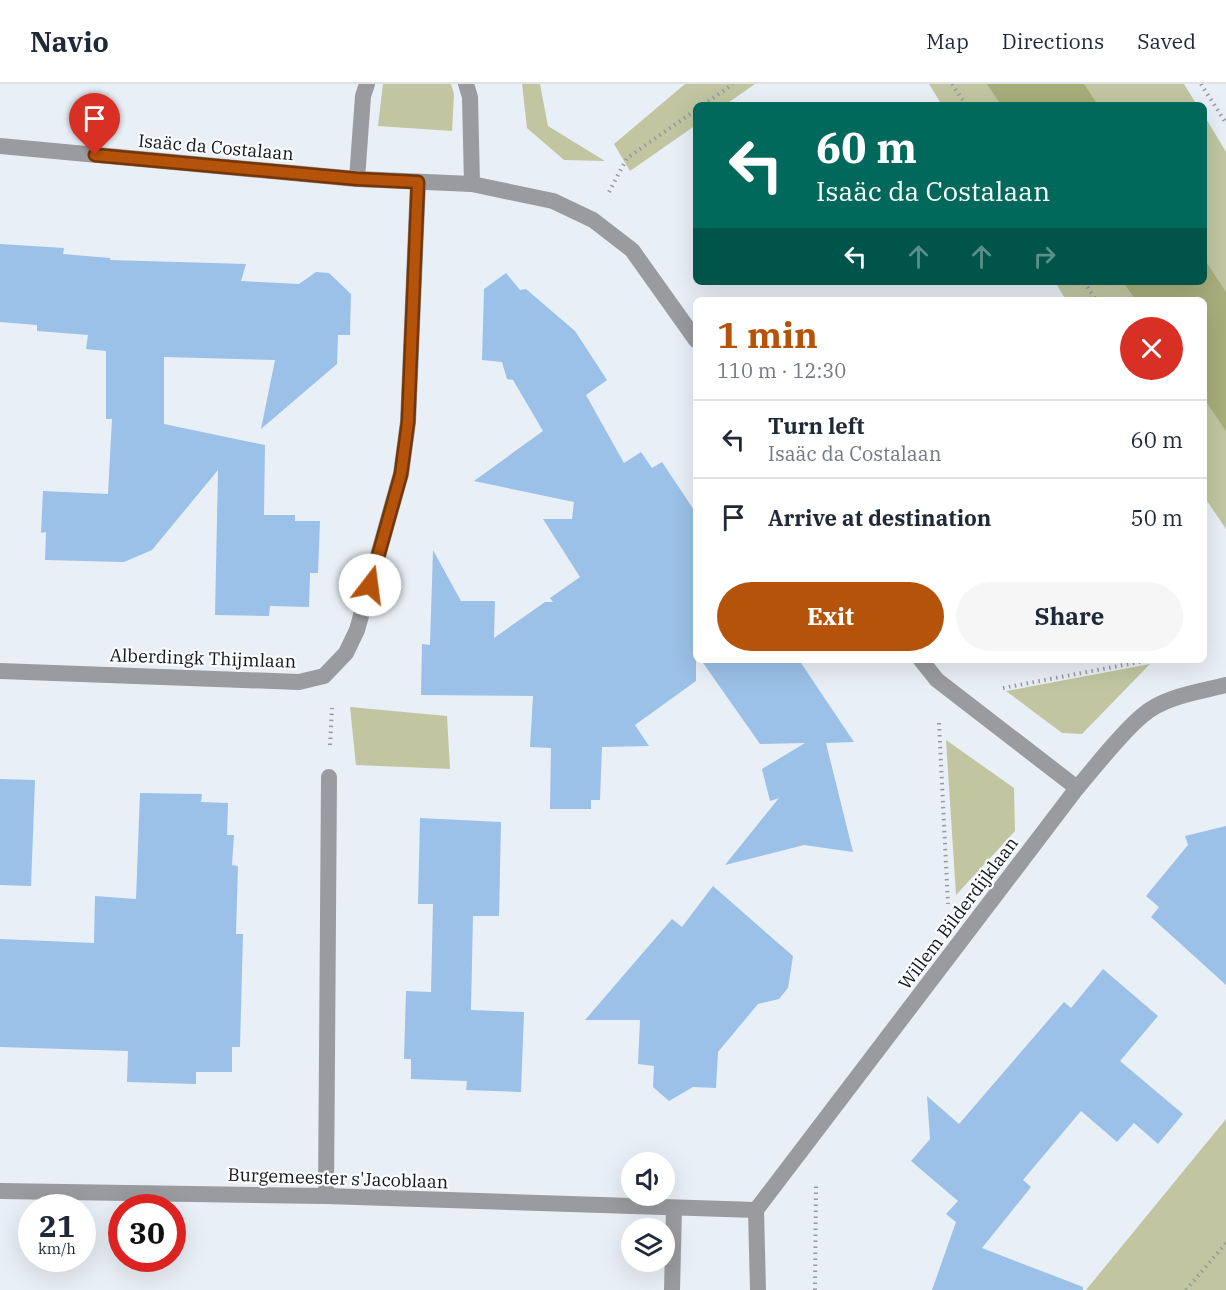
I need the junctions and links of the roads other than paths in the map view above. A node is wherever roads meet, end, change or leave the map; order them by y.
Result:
1 (367, 84) edge
2 (466, 84) edge
3 (0, 146) edge
4 (357, 179) junction
5 (418, 182) junction
6 (472, 184) junction
7 (693, 336) edge
8 (923, 663) edge
9 (0, 671) edge
10 (1226, 685) edge
11 (329, 777) dead end
12 (1077, 788) junction
13 (0, 1191) edge
14 (326, 1196) junction
15 (674, 1208) junction
16 (756, 1210) junction
17 (672, 1290) edge
18 (758, 1290) edge

1 - 4 street
2 - 6 street
3 - 4 street, Isaäc da Costalaan
4 - 5 street, Isaäc da Costalaan
5 - 6 street, Isaäc da Costalaan
5 - 9 street, Alberdingk Thijmlaan
6 - 7 street, Isaäc da Costalaan
8 - 12 street
10 - 12 street, Willem Bilderdijklaan
11 - 14 street
12 - 16 street, Willem Bilderdijklaan
13 - 14 street, Burgemeester s'Jacoblaan
14 - 15 street, Burgemeester s'Jacoblaan
15 - 16 street
15 - 17 street
16 - 18 street

